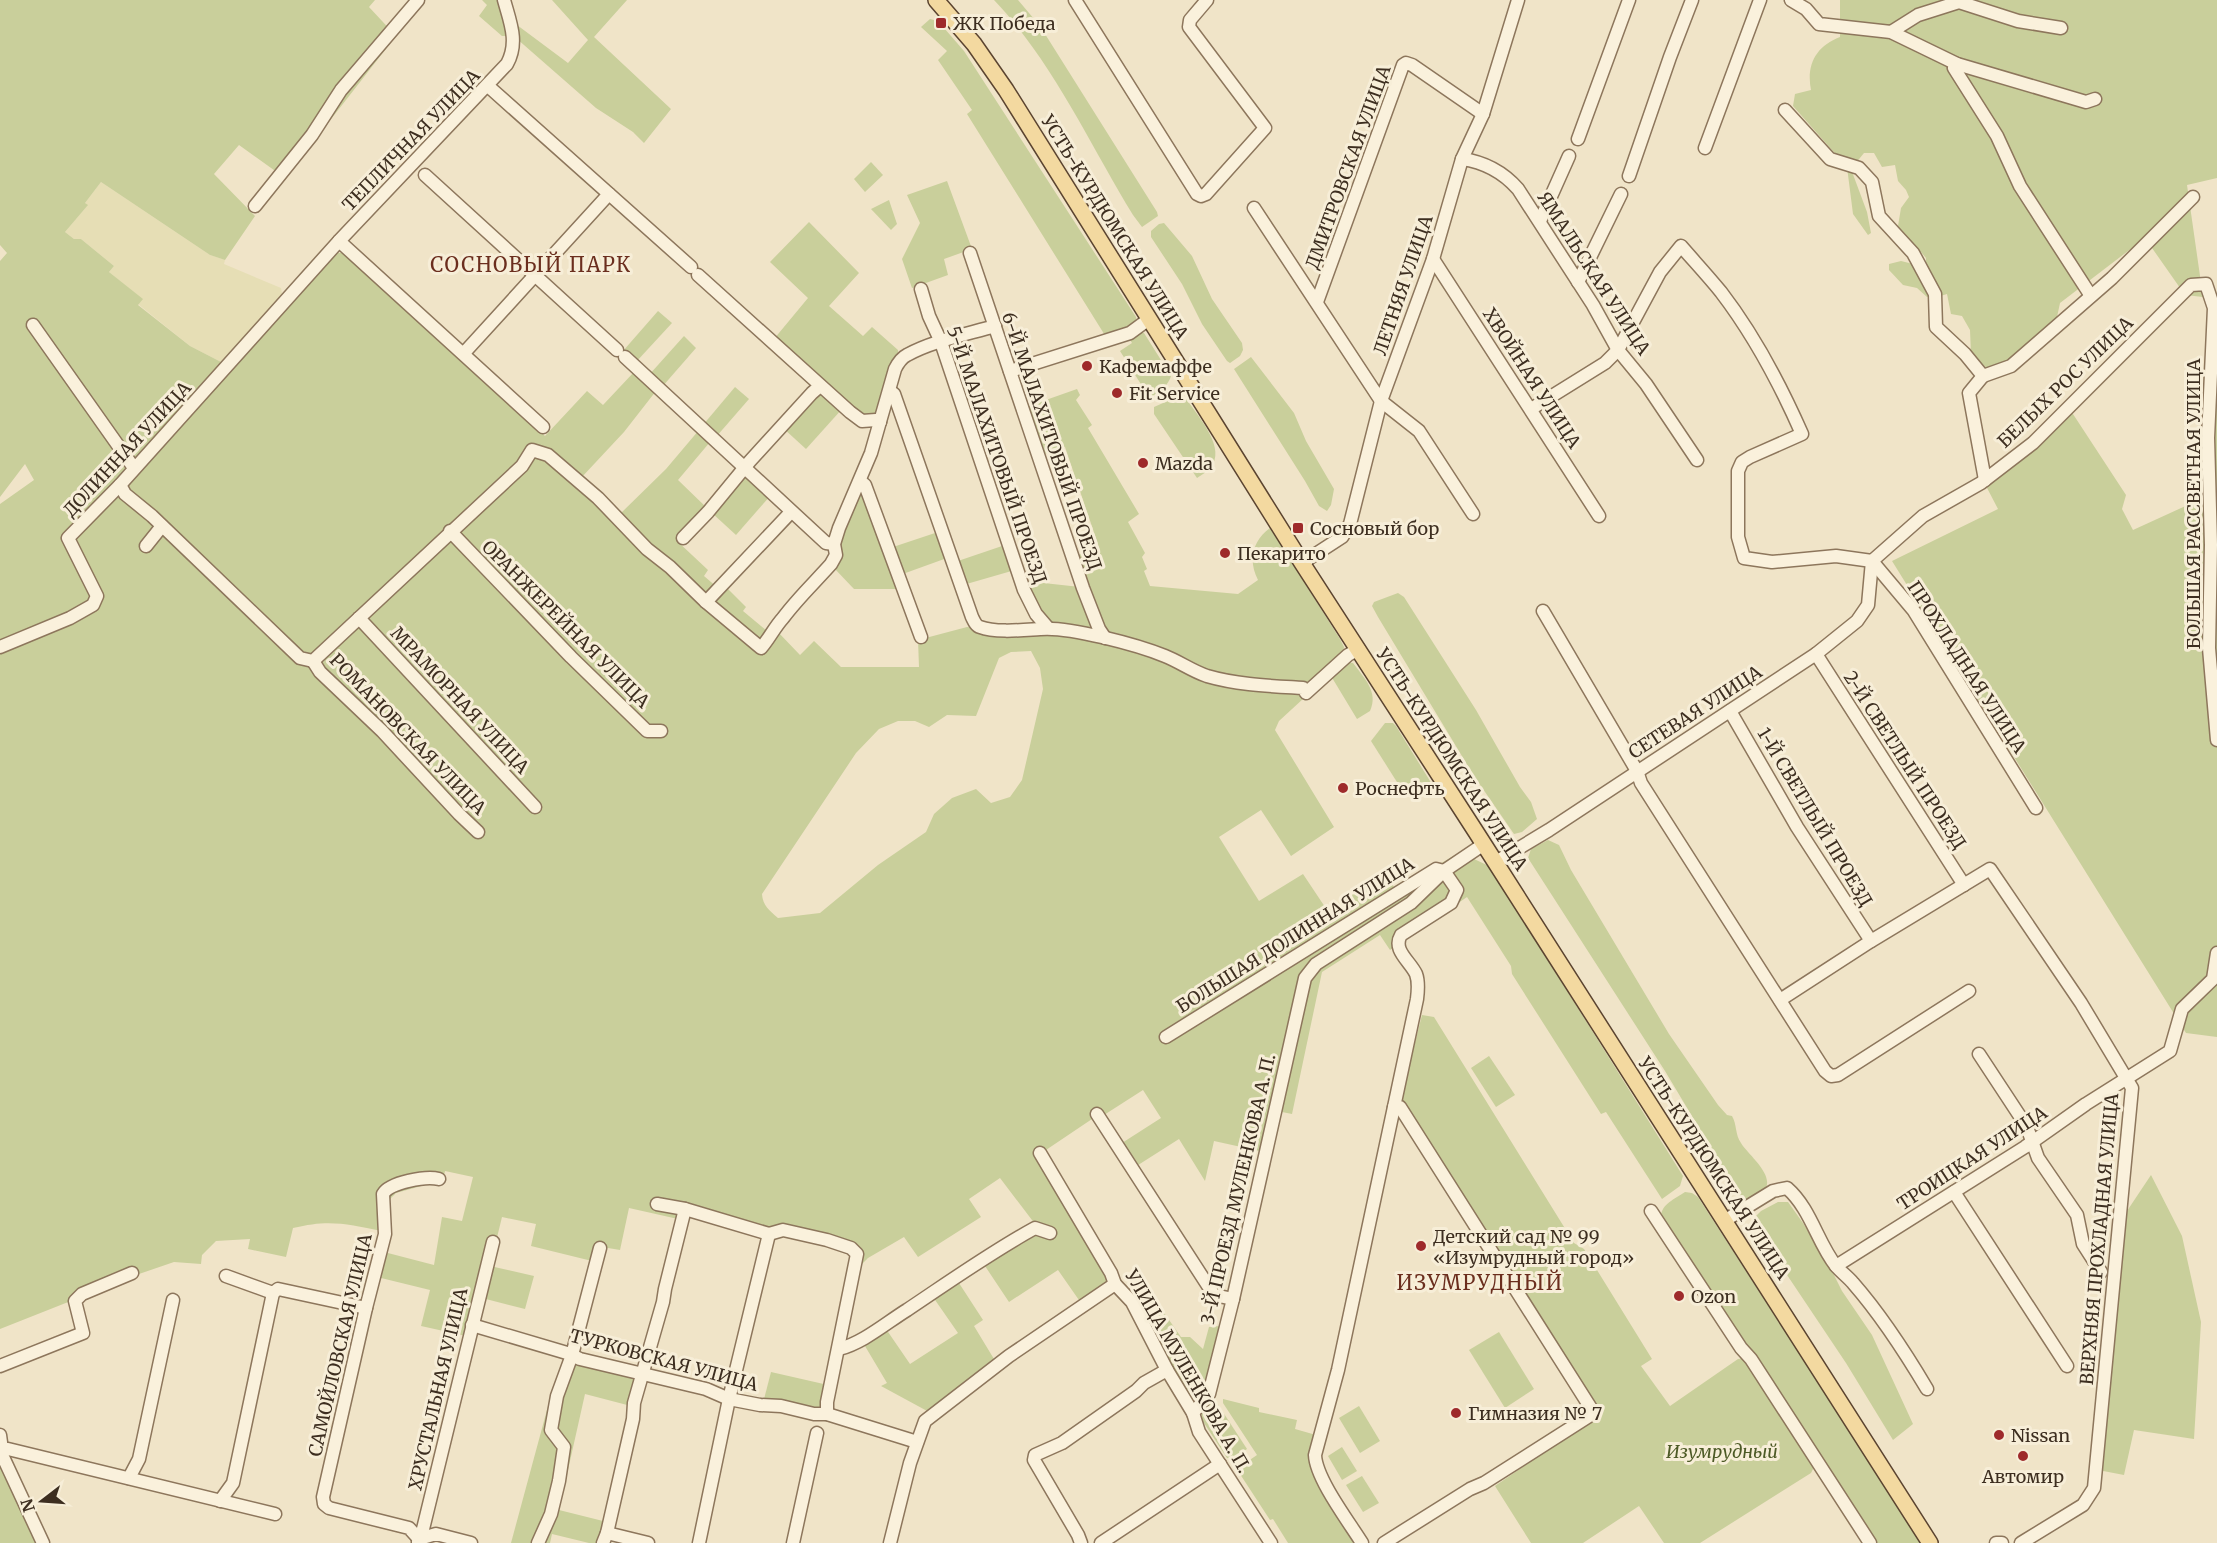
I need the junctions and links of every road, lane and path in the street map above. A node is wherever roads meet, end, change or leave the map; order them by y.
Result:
1 (418, 0) edge
2 (504, 0) edge
3 (936, 0) edge
4 (1075, 0) edge
5 (1207, 0) edge
6 (1518, 0) edge
7 (1629, 0) edge
8 (1692, 0) edge
9 (1760, 0) edge
10 (1791, 0) edge
11 (2061, 28) dead end
12 (1891, 32) junction
13 (1957, 64) junction
14 (488, 86) junction
15 (2095, 99) dead end
16 (1785, 110) dead end
17 (1483, 114) junction
18 (1578, 139) dead end
19 (1705, 148) dead end
20 (1569, 156) dead end
21 (1462, 159) junction
22 (425, 175) dead end
23 (1629, 176) dead end
24 (609, 194) junction
25 (1621, 194) dead end
26 (2193, 197) dead end
27 (255, 206) dead end
28 (1254, 208) dead end
29 (1540, 221) junction
30 (339, 241) junction
31 (329, 253) joint
32 (970, 253) dead end
33 (1433, 260) junction
34 (535, 275) junction
35 (1578, 282) junction
36 (2192, 285) joint
37 (921, 289) dead end
38 (2091, 296) junction
39 (1317, 302) junction
40 (1149, 319) junction
41 (33, 325) dead end
42 (995, 326) junction
43 (941, 342) junction
44 (1618, 350) junction
45 (464, 353) junction
46 (1010, 371) junction
47 (1983, 376) junction
48 (820, 386) junction
49 (890, 391) junction
50 (1381, 401) junction
51 (1531, 409) junction
52 (880, 422) junction
53 (543, 426) dead end
54 (1697, 460) dead end
55 (134, 468) junction
56 (746, 468) junction
57 (1985, 480) junction
58 (860, 481) junction
59 (120, 485) junction
60 (791, 512) junction
61 (1473, 514) dead end
62 (1599, 516) dead end
63 (162, 526) junction
64 (450, 531) junction
65 (683, 538) dead end
66 (834, 544) junction
67 (146, 546) dead end
68 (1872, 561) junction
69 (1302, 563) junction
70 (706, 602) junction
71 (1543, 611) dead end
72 (358, 618) junction
73 (1048, 628) junction
74 (921, 636) dead end
75 (1104, 638) junction
76 (0, 647) edge
77 (1359, 649) junction
78 (1816, 654) junction
79 (313, 661) junction
80 (1730, 711) junction
81 (661, 731) dead end
82 (2217, 740) edge
83 (1637, 771) junction
84 (534, 807) dead end
85 (2036, 807) dead end
86 (478, 832) dead end
87 (1484, 844) junction
88 (1496, 862) junction
89 (1444, 871) junction
90 (1964, 885) junction
91 (1871, 941) junction
92 (2217, 953) edge
93 (1310, 969) joint
94 (1969, 991) dead end
95 (1780, 1000) junction
96 (1166, 1037) dead end
97 (1979, 1054) dead end
98 (2126, 1078) junction
99 (1394, 1107) junction
100 (1097, 1114) dead end
101 (2032, 1142) junction
102 (1040, 1154) dead end
103 (439, 1179) dead end
104 (1954, 1192) junction
105 (657, 1204) dead end
106 (685, 1209) junction
107 (1651, 1211) dead end
108 (1724, 1221) junction
109 (1050, 1233) dead end
110 (769, 1234) junction
111 (493, 1242) dead end
112 (600, 1248) dead end
113 (1836, 1266) junction
114 (2101, 1272) dead end
115 (132, 1273) dead end
116 (226, 1276) dead end
117 (1115, 1284) junction
118 (273, 1293) junction
119 (1233, 1299) junction
120 (174, 1300) dead end
121 (366, 1308) junction
122 (472, 1325) junction
123 (839, 1349) junction
124 (572, 1355) junction
125 (0, 1366) edge
126 (2067, 1366) dead end
127 (1167, 1370) junction
128 (642, 1373) junction
129 (1927, 1389) dead end
130 (729, 1399) junction
131 (1193, 1413) junction
132 (827, 1414) junction
133 (817, 1433) dead end
134 (0, 1435) edge
135 (917, 1442) junction
136 (2, 1449) junction
137 (1220, 1464) junction
138 (129, 1478) junction
139 (220, 1501) junction
140 (275, 1514) dead end
141 (605, 1538) edge
142 (419, 1541) edge
143 (43, 1543) edge
144 (471, 1543) edge
145 (538, 1543) edge
146 (648, 1543) edge
147 (699, 1543) edge
148 (793, 1543) edge
149 (890, 1543) edge
150 (1081, 1543) edge
151 (1101, 1543) edge
152 (1271, 1543) edge
153 (1362, 1543) edge
154 (1384, 1543) edge
155 (1870, 1543) edge
156 (1930, 1543) edge
157 (1996, 1543) edge
158 (2002, 1543) edge
159 (2021, 1543) edge

1 - 27 street
2 - 14 street, ТЕПЛИЧНАЯ УЛИЦА
3 - 40 main road, УСТЬ-КУРДЮМСКАЯ УЛИЦА
4 - 5 street
6 - 17 street, ЛЕТНЯЯ УЛИЦА
7 - 18 street
8 - 23 street
9 - 19 street
10 - 12 street
11 - 12 street
12 - 13 street
13 - 15 street
13 - 38 street
14 - 24 street
14 - 30 street, ТЕПЛИЧНАЯ УЛИЦА
16 - 47 street
17 - 21 street, ЛЕТНЯЯ УЛИЦА
17 - 39 street, ДМИТРОВСКАЯ УЛИЦА
20 - 29 street
21 - 29 street, ЯМАЛЬСКАЯ УЛИЦА
21 - 33 street, ЛЕТНЯЯ УЛИЦА
22 - 34 street
24 - 34 street
24 - 48 street
25 - 35 street
26 - 38 street
28 - 39 street
29 - 35 street, ЯМАЛЬСКАЯ УЛИЦА
30 - 31 street, ТЕПЛИЧНАЯ УЛИЦА
30 - 45 street
31 - 55 street, ДОЛИННАЯ УЛИЦА
32 - 42 street, 6-Й МАЛАХИТОВЫЙ ПРОЕЗД
33 - 50 street, ЛЕТНЯЯ УЛИЦА
33 - 51 street, ХВОЙНАЯ УЛИЦА
34 - 45 street
34 - 56 street
35 - 44 street, ЯМАЛЬСКАЯ УЛИЦА
36 - 57 street, БЕЛЫХ РОС УЛИЦА
36 - 82 street, БОЛЬШАЯ РАССВЕТНАЯ УЛИЦА
37 - 43 street, 5-Й МАЛАХИТОВЫЙ ПРОЕЗД
38 - 47 street
39 - 50 street
40 - 46 street
40 - 69 main road, УСТЬ-КУРДЮМСКАЯ УЛИЦА
41 - 55 street
42 - 43 street
42 - 46 street, 6-Й МАЛАХИТОВЫЙ ПРОЕЗД
43 - 49 street
43 - 73 street, 5-Й МАЛАХИТОВЫЙ ПРОЕЗД
44 - 51 street
44 - 54 street, ЯМАЛЬСКАЯ УЛИЦА
44 - 68 street
45 - 53 street
46 - 75 street, 6-Й МАЛАХИТОВЫЙ ПРОЕЗД
47 - 57 street
48 - 52 street
48 - 56 street
49 - 52 street
49 - 73 street
50 - 61 street
50 - 69 street, ЛЕТНЯЯ УЛИЦА
51 - 62 street, ХВОЙНАЯ УЛИЦА
52 - 58 street
55 - 59 street, ДОЛИННАЯ УЛИЦА
56 - 60 street
56 - 65 street
57 - 68 street, БЕЛЫХ РОС УЛИЦА
58 - 66 street
58 - 74 street
59 - 63 street, РОМАНОВСКАЯ УЛИЦА
59 - 76 street, ДОЛИННАЯ УЛИЦА
60 - 66 street
60 - 70 street
63 - 67 street
63 - 79 street, РОМАНОВСКАЯ УЛИЦА
64 - 70 street
64 - 72 street
64 - 81 street, ОРАНЖЕРЕЙНАЯ УЛИЦА
66 - 70 street
68 - 78 street, СЕТЕВАЯ УЛИЦА
68 - 85 street, ПРОХЛАДНАЯ УЛИЦА
69 - 77 main road, УСТЬ-КУРДЮМСКАЯ УЛИЦА
71 - 83 street
72 - 79 street
72 - 84 street, МРАМОРНАЯ УЛИЦА
73 - 75 street
75 - 77 street
77 - 87 main road, УСТЬ-КУРДЮМСКАЯ УЛИЦА
78 - 80 street, СЕТЕВАЯ УЛИЦА
78 - 90 street, 2-Й СВЕТЛЫЙ ПРОЕЗД
79 - 86 street, РОМАНОВСКАЯ УЛИЦА
80 - 83 street, СЕТЕВАЯ УЛИЦА
80 - 91 street, 1-Й СВЕТЛЫЙ ПРОЕЗД
83 - 88 street, СЕТЕВАЯ УЛИЦА
83 - 95 street
87 - 88 main road, УСТЬ-КУРДЮМСКАЯ УЛИЦА
87 - 89 street, БОЛЬШАЯ ДОЛИННАЯ УЛИЦА
88 - 108 main road, УСТЬ-КУРДЮМСКАЯ УЛИЦА
89 - 93 street, БОЛЬШАЯ ДОЛИННАЯ УЛИЦА
89 - 96 street, БОЛЬШАЯ ДОЛИННАЯ УЛИЦА
89 - 99 street
90 - 91 street
90 - 98 street, ВЕРХНЯЯ ПРОХЛАДНАЯ УЛИЦА
91 - 95 street
92 - 98 street
93 - 119 street, 3-Й ПРОЕЗД МУЛЕНКОВА А. П.
94 - 95 street
97 - 101 street
98 - 101 street, ТРОИЦКАЯ УЛИЦА
98 - 159 street, ВЕРХНЯЯ ПРОХЛАДНАЯ УЛИЦА
99 - 153 street
99 - 154 street
100 - 119 street
101 - 104 street, ТРОИЦКАЯ УЛИЦА
101 - 114 street
102 - 117 street, УЛИЦА МУЛЕНКОВА А. П.
103 - 121 street, САМОЙЛОВСКАЯ УЛИЦА
104 - 113 street, ТРОИЦКАЯ УЛИЦА
104 - 126 street
105 - 106 street
106 - 110 street
106 - 128 street
107 - 155 street
108 - 113 street
108 - 156 main road, УСТЬ-КУРДЮМСКАЯ УЛИЦА
109 - 123 street
110 - 123 street
110 - 130 street
111 - 122 street, ХРУСТАЛЬНАЯ УЛИЦА
112 - 124 street
113 - 129 street
115 - 125 street
116 - 118 street
117 - 127 street, УЛИЦА МУЛЕНКОВА А. П.
117 - 135 street
118 - 121 street
118 - 139 street
119 - 131 street, 3-Й ПРОЕЗД МУЛЕНКОВА А. П.
120 - 138 street
121 - 142 street, САМОЙЛОВСКАЯ УЛИЦА
122 - 124 street, ТУРКОВСКАЯ УЛИЦА
122 - 142 street, ХРУСТАЛЬНАЯ УЛИЦА
123 - 132 street
124 - 128 street, ТУРКОВСКАЯ УЛИЦА
124 - 145 street
127 - 131 street, УЛИЦА МУЛЕНКОВА А. П.
127 - 150 street
128 - 130 street, ТУРКОВСКАЯ УЛИЦА
128 - 141 street
130 - 132 street, ТУРКОВСКАЯ УЛИЦА
130 - 147 street
131 - 137 street, УЛИЦА МУЛЕНКОВА А. П.
132 - 135 street, ТУРКОВСКАЯ УЛИЦА
133 - 148 street
134 - 136 street
135 - 149 street
136 - 138 street
136 - 143 street
137 - 151 street
137 - 152 street, УЛИЦА МУЛЕНКОВА А. П.
138 - 139 street
139 - 140 street
141 - 146 street
142 - 144 street
157 - 158 street

